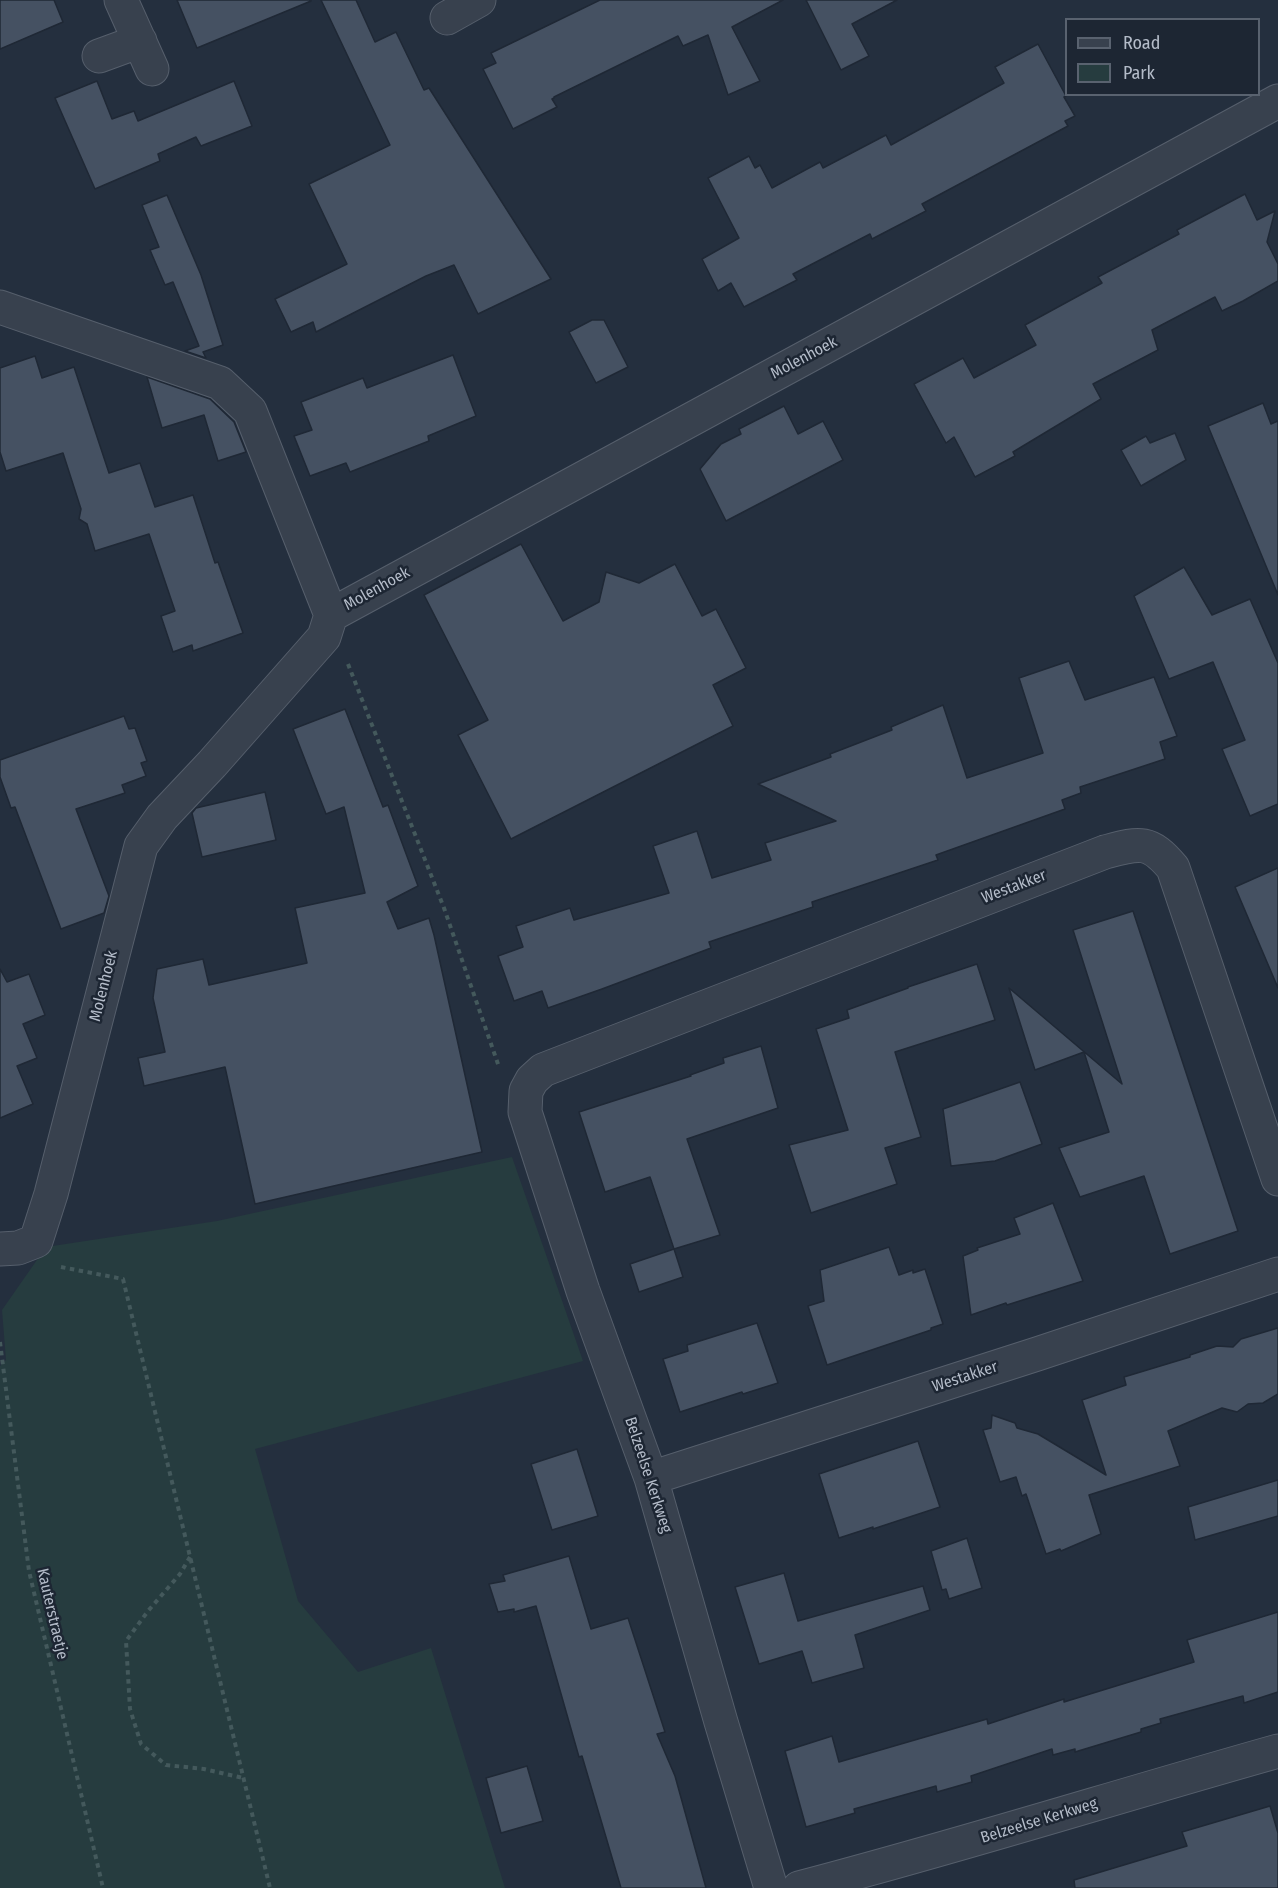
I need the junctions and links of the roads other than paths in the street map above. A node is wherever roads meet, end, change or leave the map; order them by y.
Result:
1 (121, 0) edge
2 (479, 0) edge
3 (447, 18) dead end
4 (99, 56) dead end
5 (1278, 101) edge
6 (0, 307) edge
7 (331, 615) junction
8 (535, 1080) joint
9 (1278, 1179) edge
10 (9, 1249) edge
11 (1278, 1274) edge
12 (651, 1478) junction
13 (1278, 1751) edge
14 (771, 1888) edge
15 (799, 1888) edge

1 - 4 street
2 - 3 street
5 - 7 street, Molenhoek
6 - 7 street, Molenhoek
7 - 10 street, Molenhoek
8 - 9 street, Westakker
8 - 12 street, Belzeelse Kerkweg
11 - 12 street, Westakker
12 - 14 street, Belzeelse Kerkweg
13 - 15 street, Belzeelse Kerkweg

